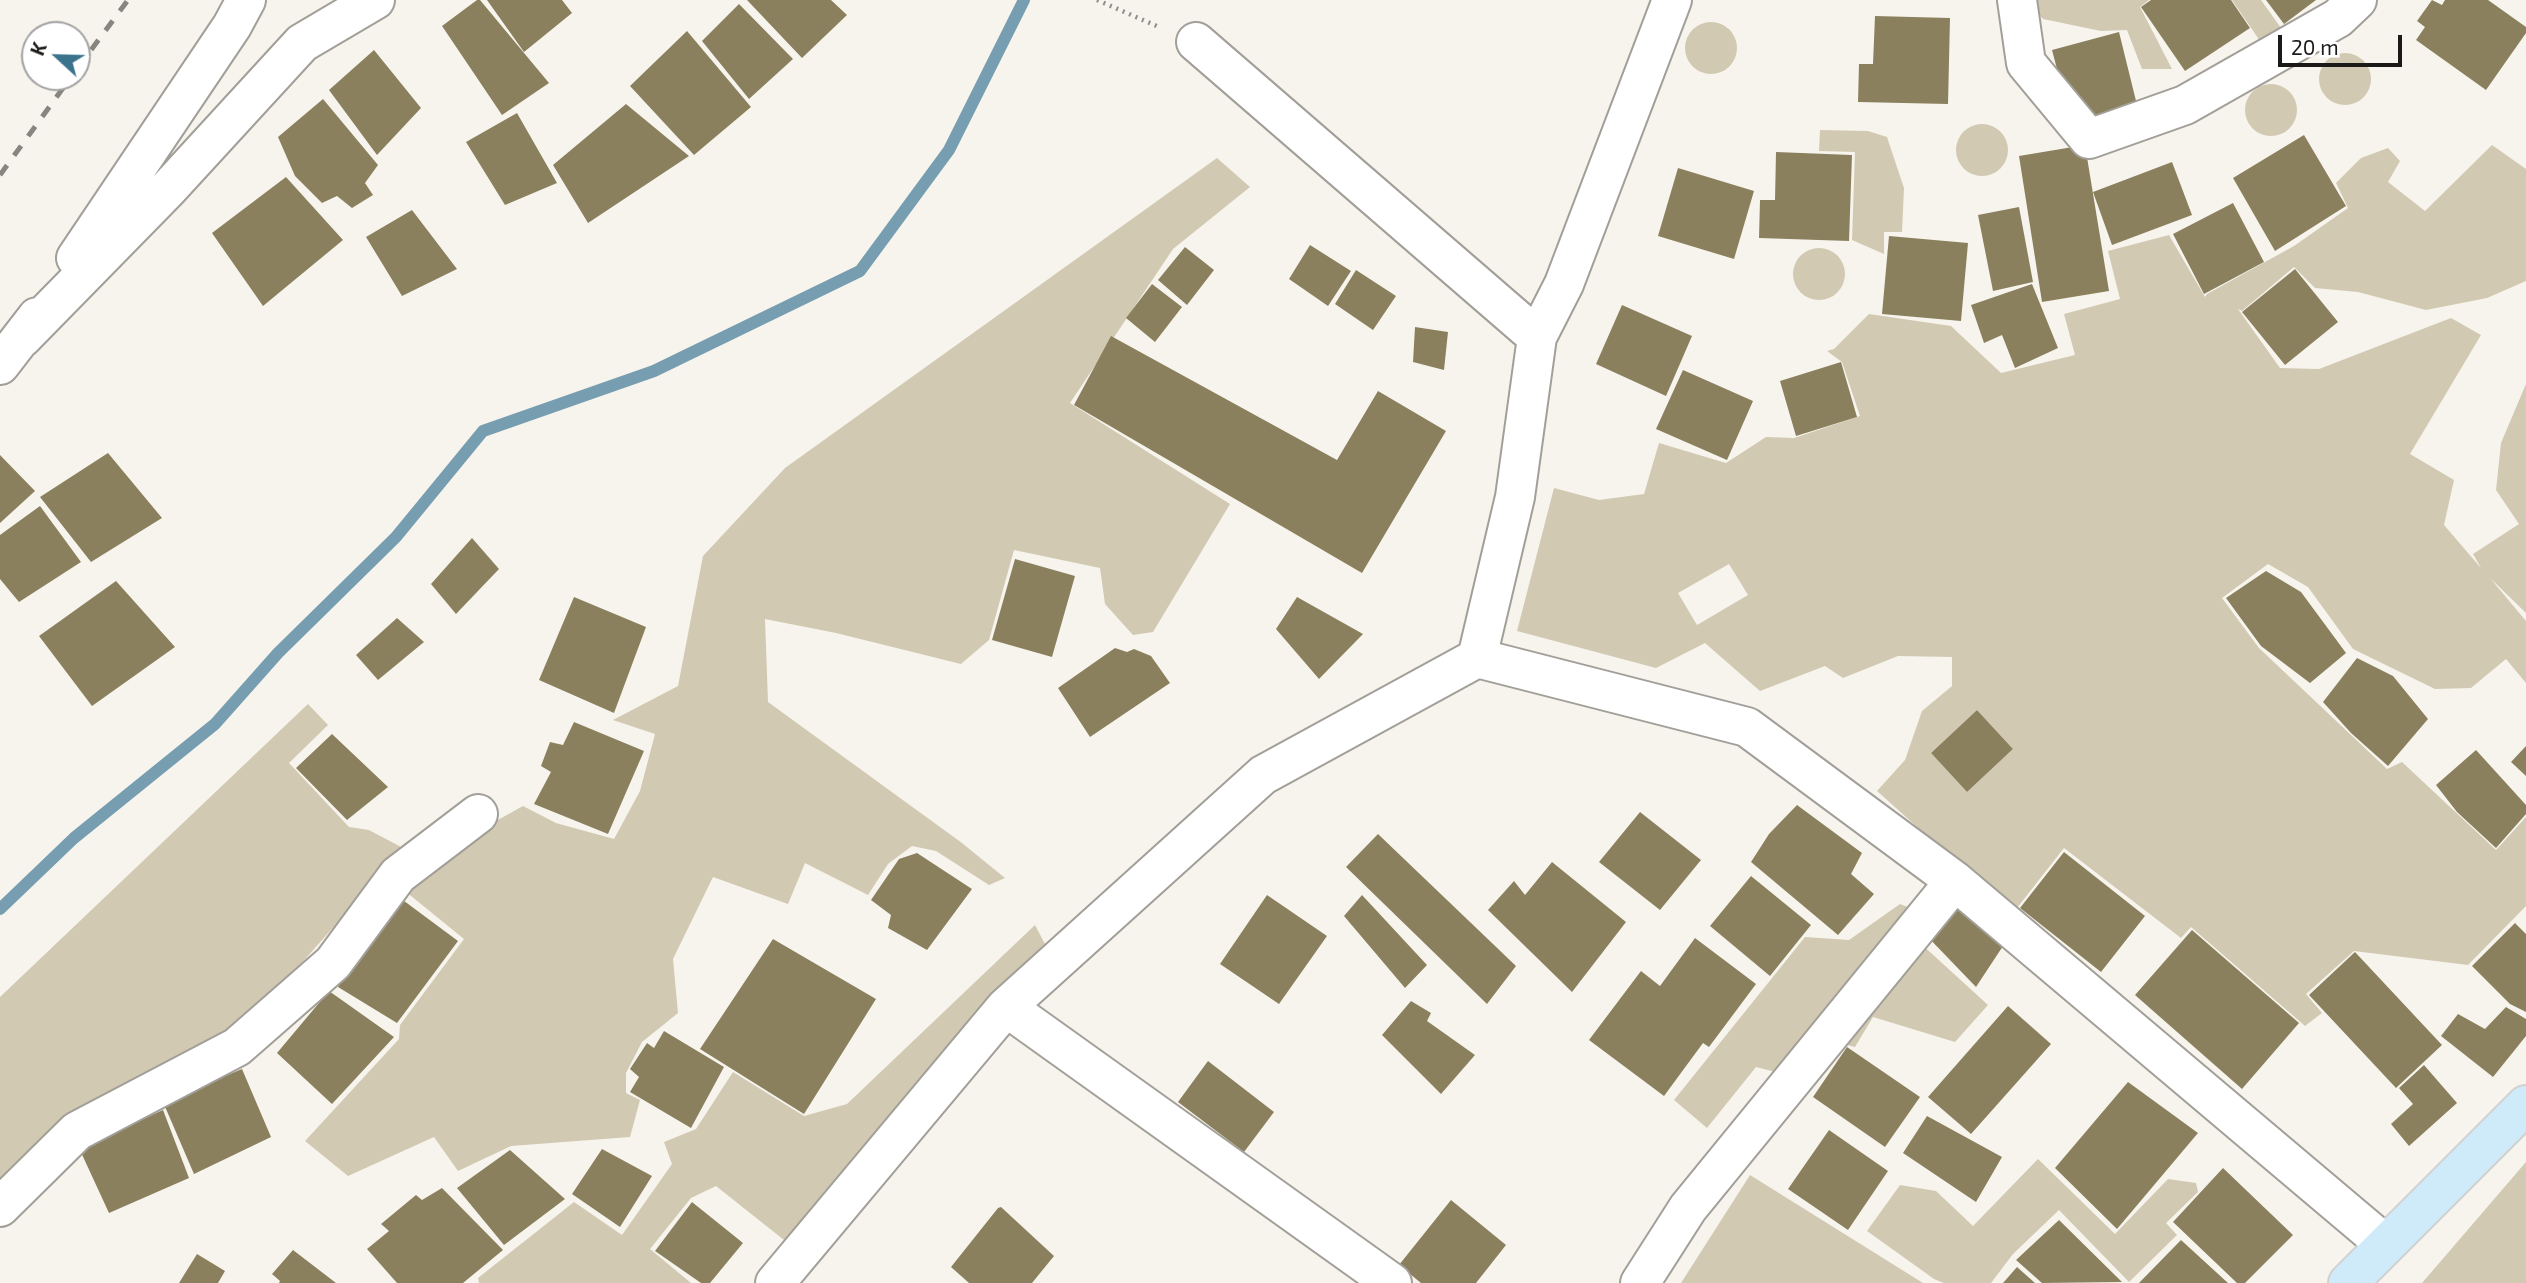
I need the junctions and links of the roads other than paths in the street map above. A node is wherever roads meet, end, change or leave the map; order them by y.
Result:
1 (246, 0) edge
2 (375, 0) edge
3 (1672, 0) edge
4 (2017, 0) edge
5 (2357, 0) edge
6 (1196, 42) road end
7 (1537, 337) junction
8 (11, 352) edge
9 (1477, 658) junction
10 (478, 814) dead end
11 (1955, 881) junction
12 (1006, 1007) junction
13 (2526, 1105) edge
14 (0, 1208) edge
15 (2385, 1244) junction
16 (775, 1283) edge
17 (1392, 1283) edge
18 (1640, 1283) edge
19 (2348, 1283) edge

1 - 8 street
2 - 8 street
3 - 7 street
4 - 5 street
6 - 7 street
7 - 9 street
9 - 11 street
9 - 12 street
10 - 14 street
11 - 15 street
11 - 18 street
12 - 16 street
12 - 17 street
13 - 15 main road
15 - 19 main road

